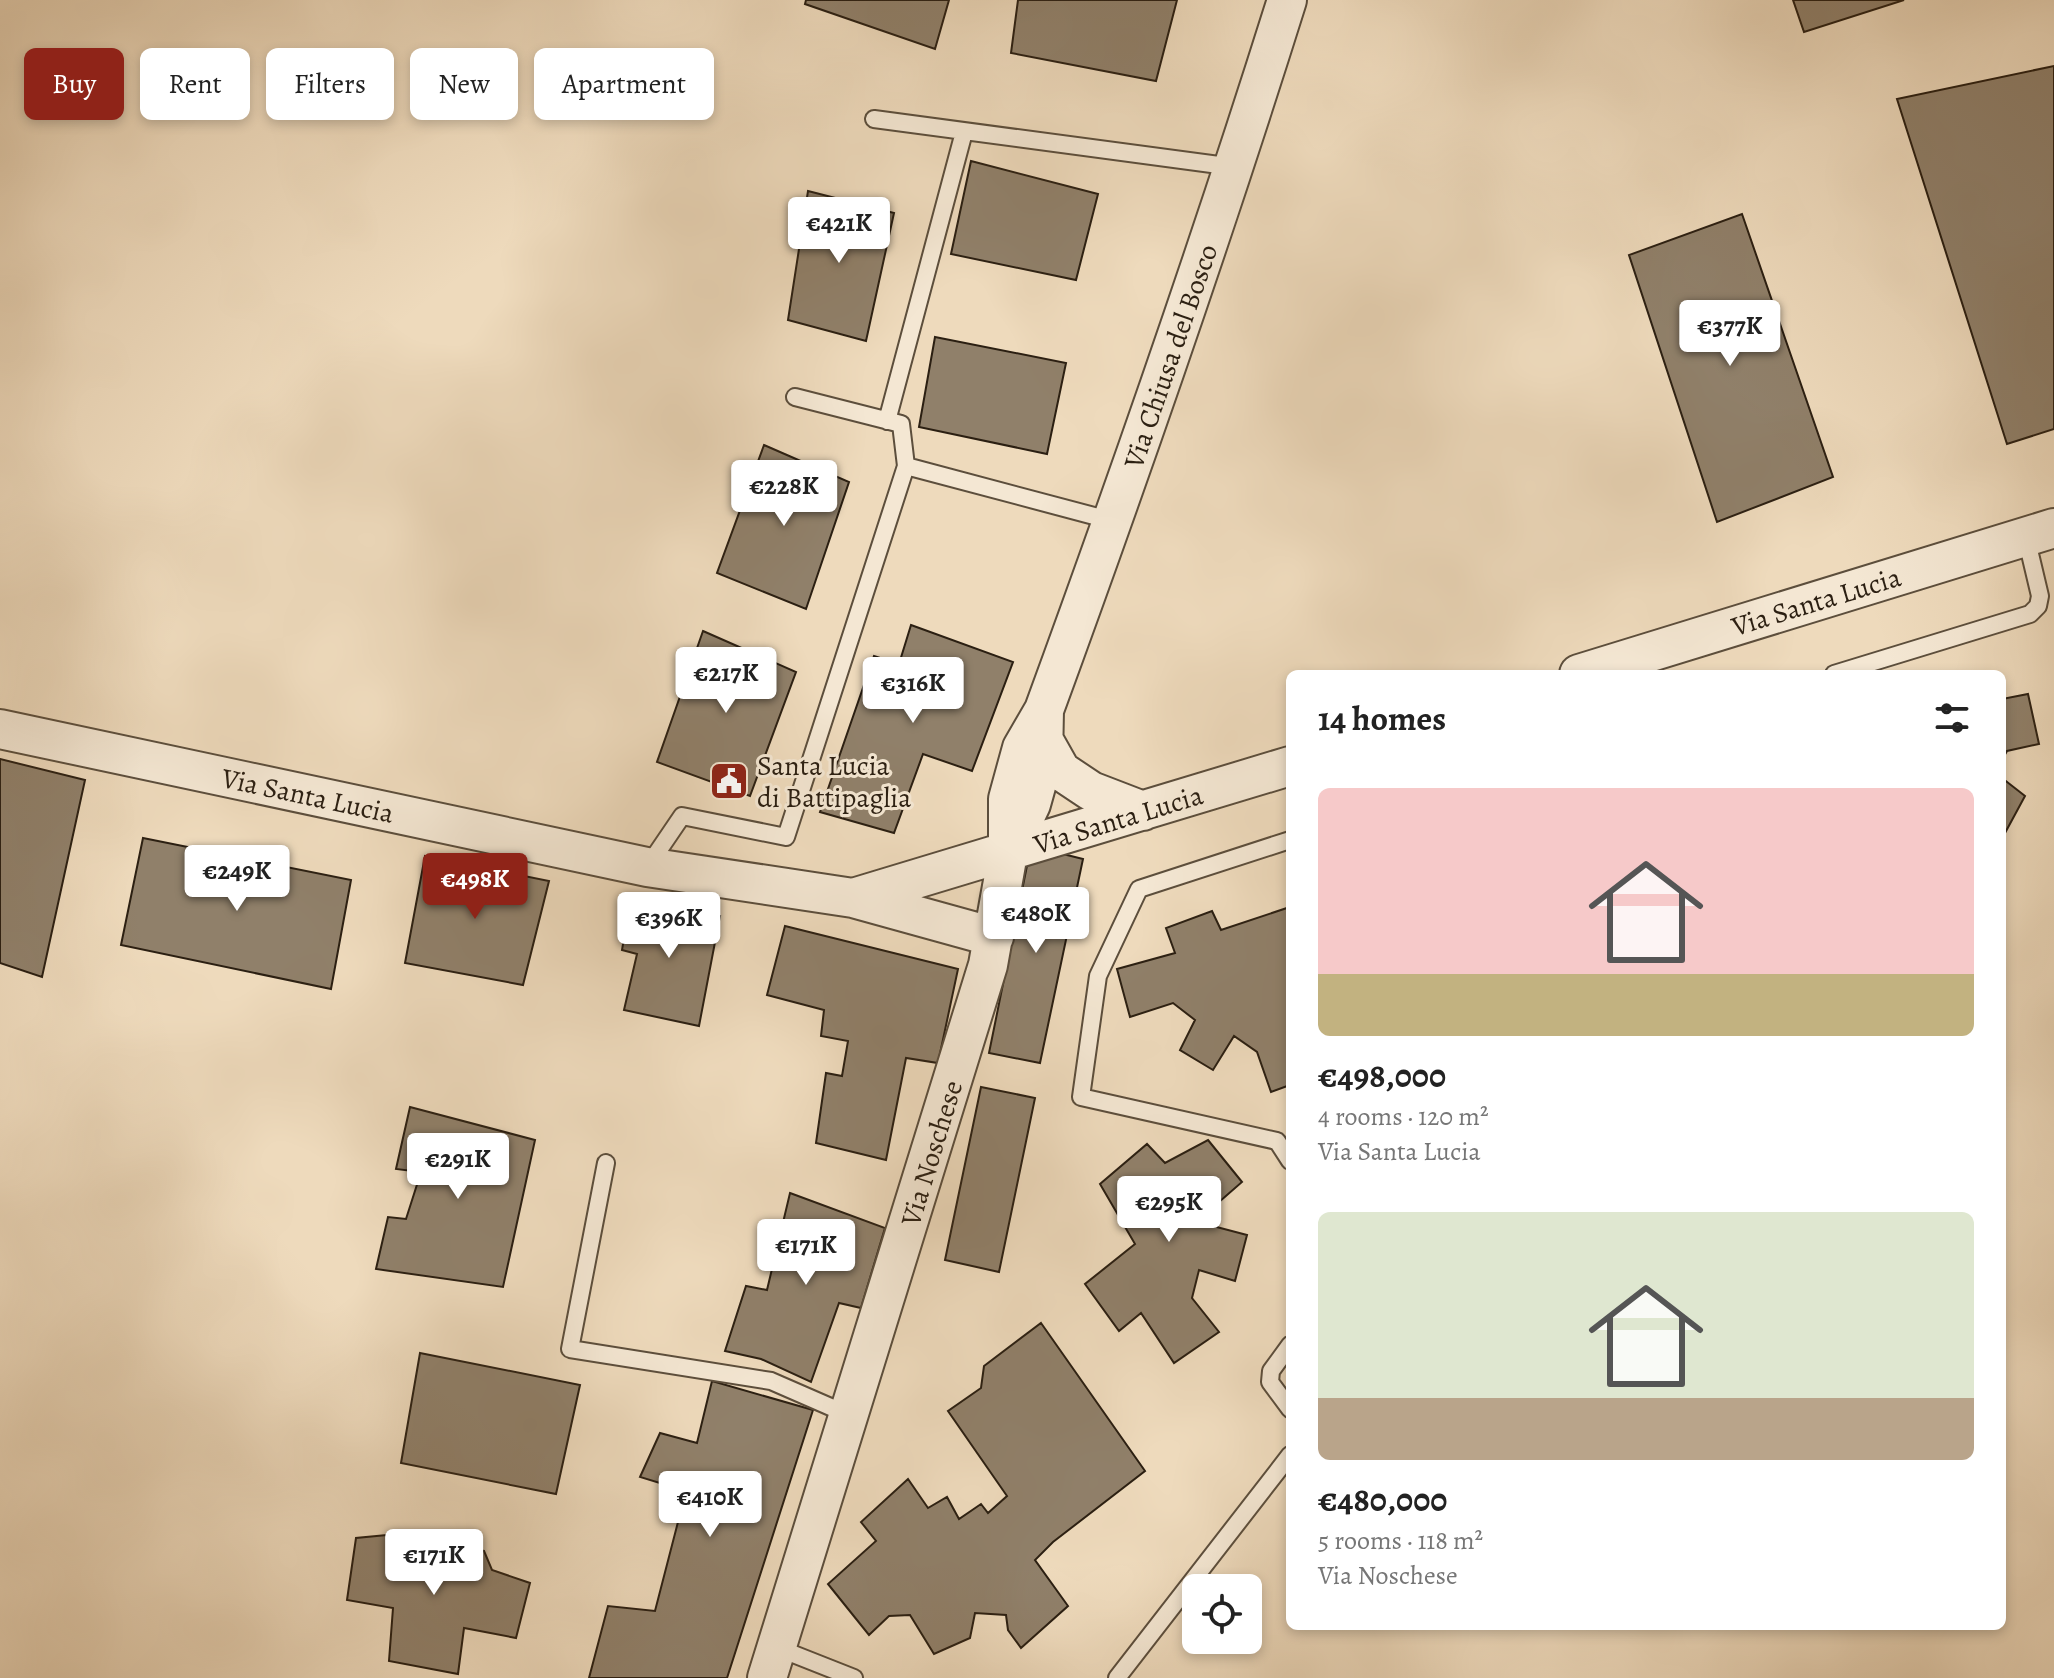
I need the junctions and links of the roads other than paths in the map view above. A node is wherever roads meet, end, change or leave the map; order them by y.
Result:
1 (1287, 0) edge
2 (874, 119) dead end
3 (964, 132) junction
4 (1235, 167) junction
5 (795, 397) dead end
6 (887, 421) junction
7 (906, 466) junction
8 (1113, 521) junction
9 (2040, 532) edge
10 (1592, 670) edge
11 (1847, 670) edge
12 (1044, 724) junction
13 (0, 729) edge
14 (1286, 767) edge
15 (1143, 811) junction
16 (1286, 841) edge
17 (1008, 853) junction
18 (647, 867) junction
19 (853, 898) junction
20 (994, 937) junction
21 (1286, 1155) edge
22 (606, 1163) dead end
23 (1286, 1350) edge
24 (1286, 1404) edge
25 (850, 1415) junction
26 (1286, 1460) edge
27 (773, 1663) edge
28 (854, 1678) edge
29 (1117, 1678) edge

1 - 4 street, Via Chiusa del Bosco
2 - 3 lane
3 - 4 lane
3 - 6 lane
4 - 8 street, Via Chiusa del Bosco
5 - 6 lane
6 - 7 lane
7 - 8 lane
7 - 18 lane
8 - 12 street, Via Chiusa del Bosco
9 - 10 street, Via Santa Lucia
9 - 11 lane
12 - 15 street
12 - 17 street, Via Chiusa del Bosco
13 - 18 street, Via Santa Lucia
14 - 15 street, Via Santa Lucia
15 - 17 street, Via Santa Lucia
16 - 21 lane
17 - 19 street, Via Santa Lucia
17 - 20 street, Via Noschese
18 - 19 street, Via Santa Lucia
19 - 20 street, Via Santa Lucia
20 - 25 street, Via Noschese
22 - 25 lane
23 - 24 lane
25 - 27 street, Via Noschese
26 - 29 lane
27 - 28 lane

